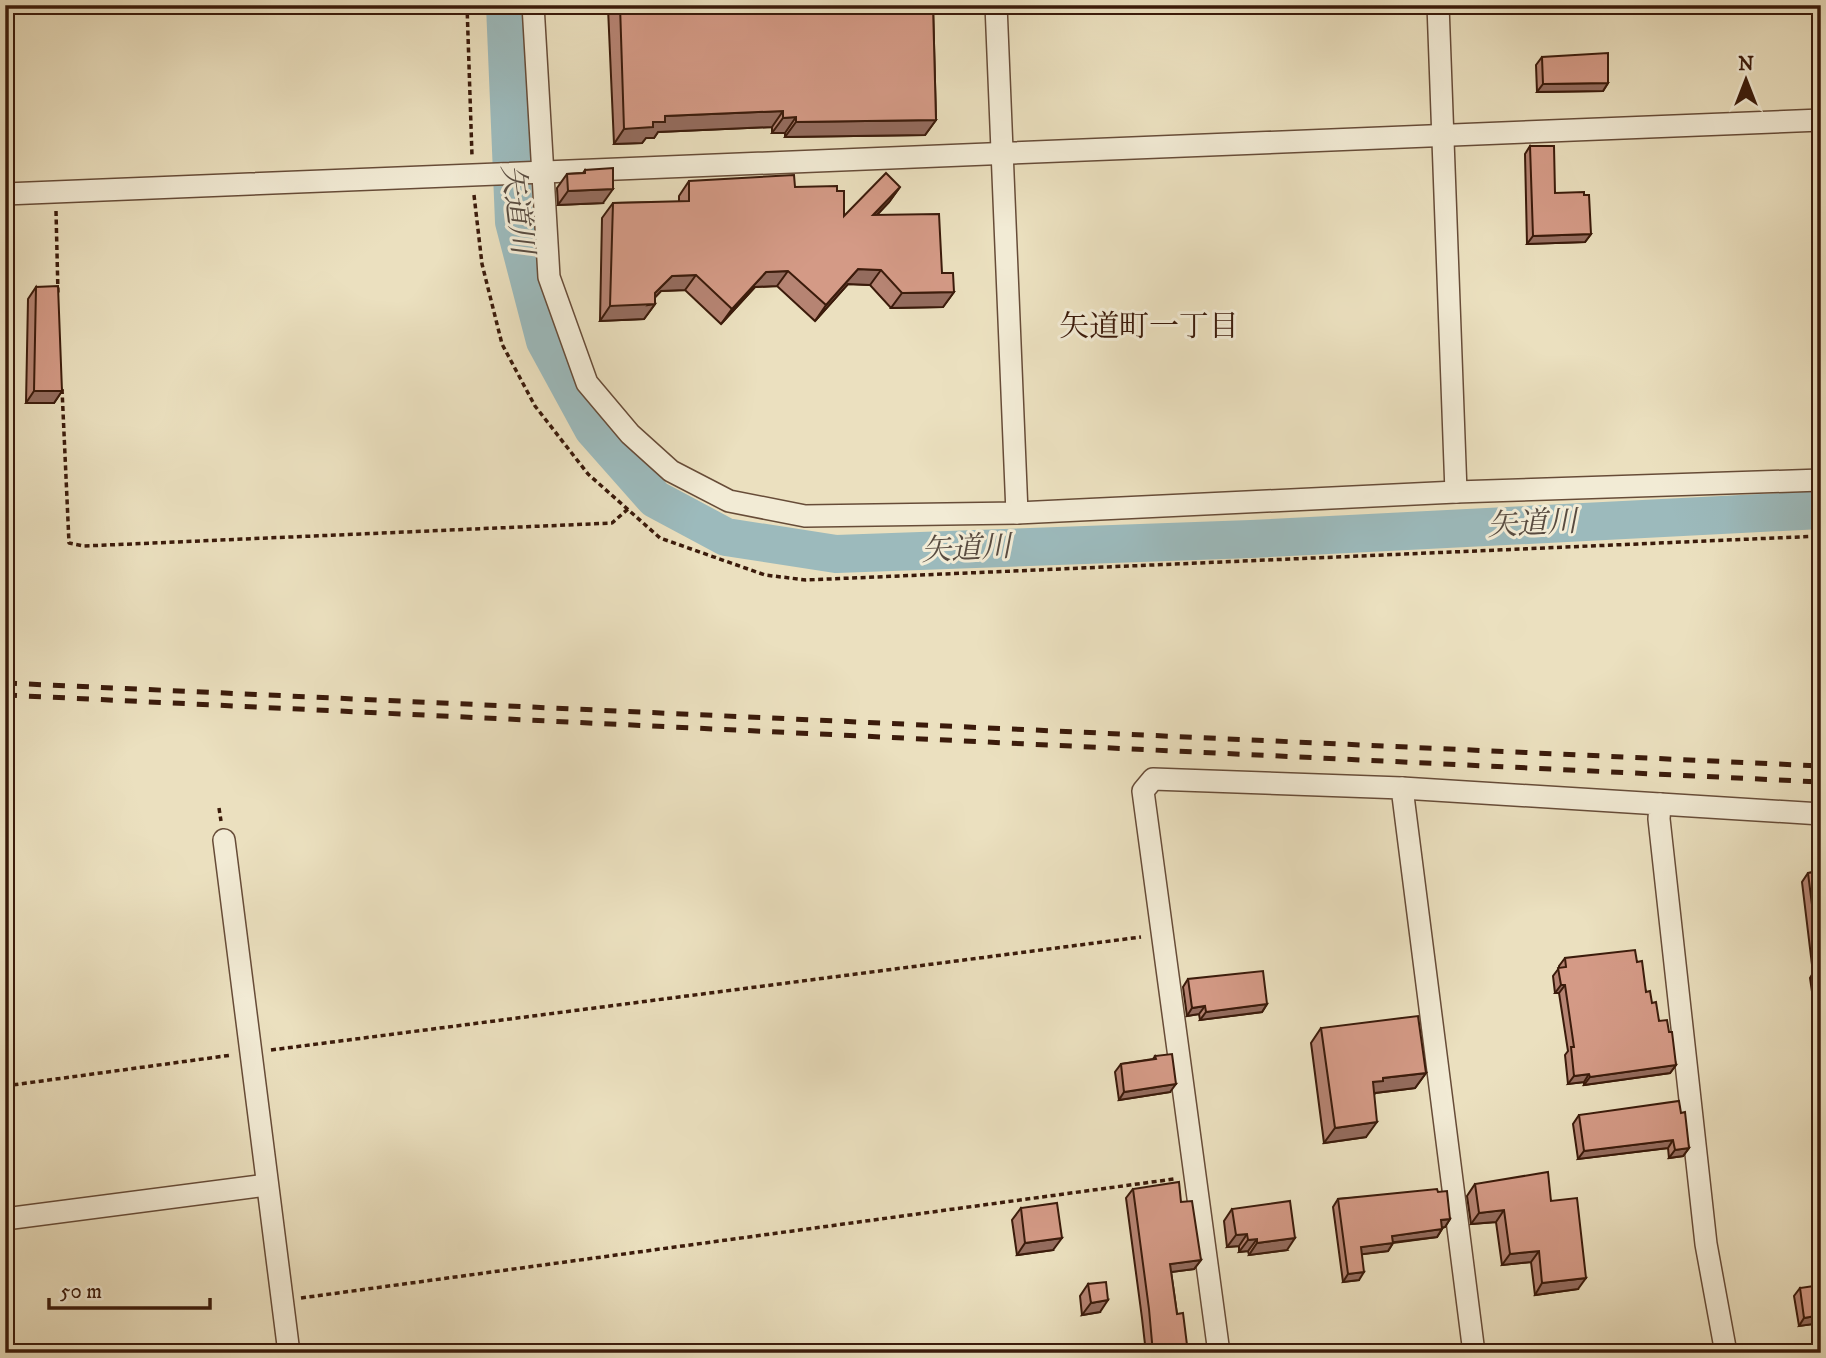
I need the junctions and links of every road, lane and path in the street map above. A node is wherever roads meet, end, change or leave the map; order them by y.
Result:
1 (533, 5) edge
2 (996, 5) edge
3 (1438, 5) edge
4 (1821, 120) edge
5 (1442, 136) junction
6 (1002, 154) junction
7 (536, 174) junction
8 (55, 191) junction
9 (5, 194) edge
10 (59, 303) edge
11 (61, 387) edge
12 (1821, 480) edge
13 (1457, 492) junction
14 (628, 509) dead end
15 (1017, 513) junction
16 (1402, 788) junction
17 (1660, 804) junction
18 (1821, 814) edge
19 (224, 840) dead end
20 (1162, 934) junction
21 (251, 1052) junction
22 (5, 1086) edge
23 (1194, 1176) junction
24 (266, 1185) junction
25 (5, 1219) edge
26 (281, 1300) junction
27 (289, 1353) edge
28 (1219, 1353) edge
29 (1474, 1353) edge
30 (1726, 1353) edge

1 - 7 street
2 - 6 street
3 - 5 street
4 - 5 street
5 - 6 street
5 - 13 street
6 - 7 street
6 - 15 street
7 - 8 street
7 - 15 street
8 - 9 street
8 - 10 path
11 - 14 path
12 - 13 street
13 - 15 street
16 - 17 street
16 - 20 street
16 - 29 street
17 - 18 street
17 - 30 street
19 - 21 street
20 - 21 path
20 - 23 street
21 - 22 path
21 - 24 street
23 - 26 path
23 - 28 street
24 - 25 street
24 - 26 street
26 - 27 street

